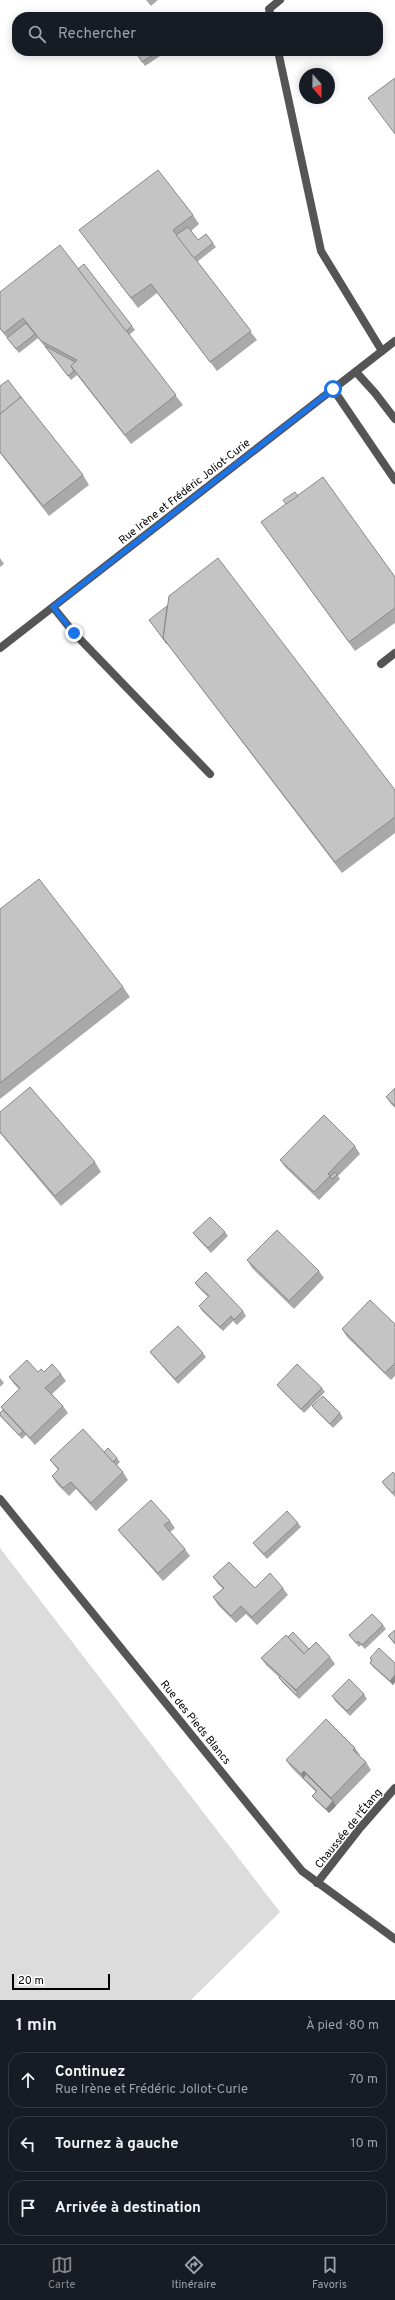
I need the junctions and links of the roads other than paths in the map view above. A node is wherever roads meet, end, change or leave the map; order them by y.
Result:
1 (280, 0) edge
2 (269, 12) edge
3 (279, 56) edge
4 (395, 341) edge
5 (382, 351) junction
6 (356, 372) junction
7 (333, 389) junction
8 (395, 419) edge
9 (395, 480) edge
10 (53, 607) junction
11 (0, 648) edge
12 (395, 653) edge
13 (381, 664) dead end
14 (210, 774) dead end
15 (0, 1499) edge
16 (395, 1788) edge
17 (318, 1883) junction
18 (395, 1939) edge

1 - 2 street
3 - 5 street
4 - 5 street, Rue Irène et Frédéric Joliot-Curie
5 - 6 street, Rue Irène et Frédéric Joliot-Curie
6 - 7 street, Rue Irène et Frédéric Joliot-Curie
6 - 8 street
7 - 9 street
7 - 10 street, Rue Irène et Frédéric Joliot-Curie
10 - 11 street, Rue Irène et Frédéric Joliot-Curie
10 - 14 street
12 - 13 street
15 - 17 street, Rue des Pieds Blancs
16 - 17 street, Chaussée de l'Étang
17 - 18 street, Rue des Pieds Blancs

